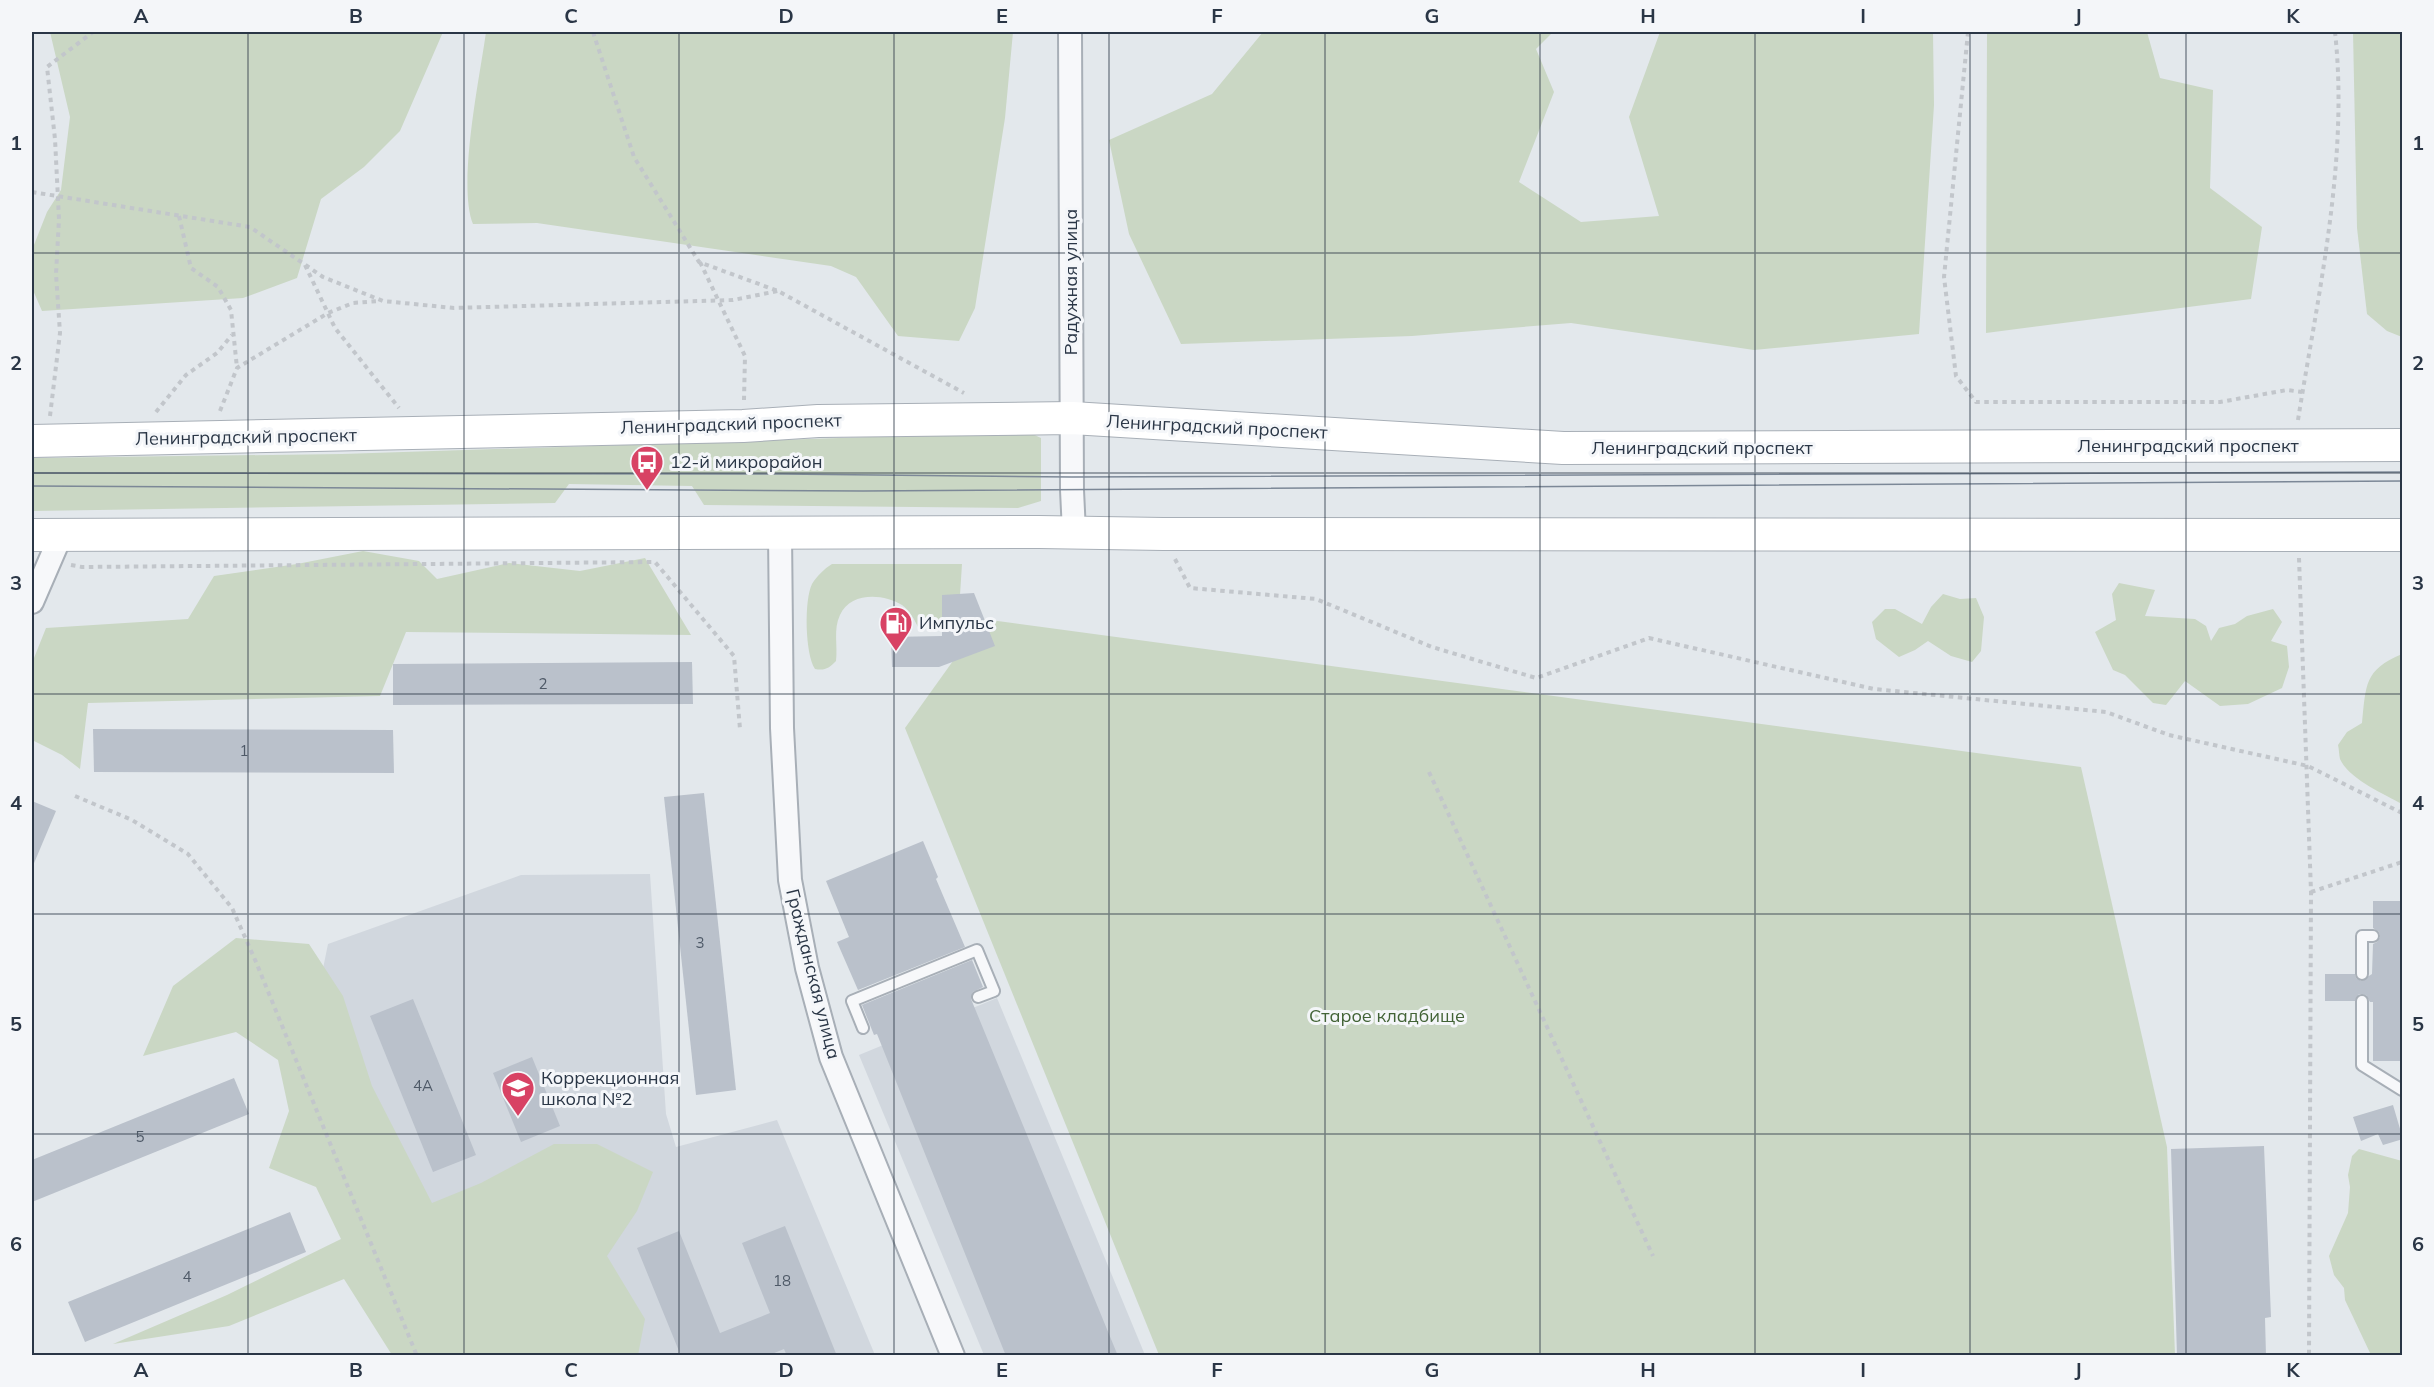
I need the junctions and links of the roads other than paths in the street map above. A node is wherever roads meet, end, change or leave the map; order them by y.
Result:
1 (1070, 32) edge
2 (1072, 418) junction
3 (41, 429) edge
4 (2403, 445) edge
5 (1074, 532) junction
6 (780, 533) junction
7 (2403, 535) edge
8 (47, 544) edge
9 (32, 602) edge
10 (2373, 936) dead end
11 (2365, 967) dead end
12 (978, 997) dead end
13 (2366, 1006) dead end
14 (863, 1028) dead end
15 (2403, 1090) edge
16 (953, 1356) edge

1 - 2 street, Радужная улица
2 - 3 main road, Ленинградский проспект
2 - 4 main road, Ленинградский проспект
2 - 5 street, Радужная улица
5 - 6 main road
5 - 7 main road
6 - 8 main road
6 - 16 street, Гражданская улица
8 - 9 street
10 - 11 lane
12 - 14 lane
13 - 15 lane

